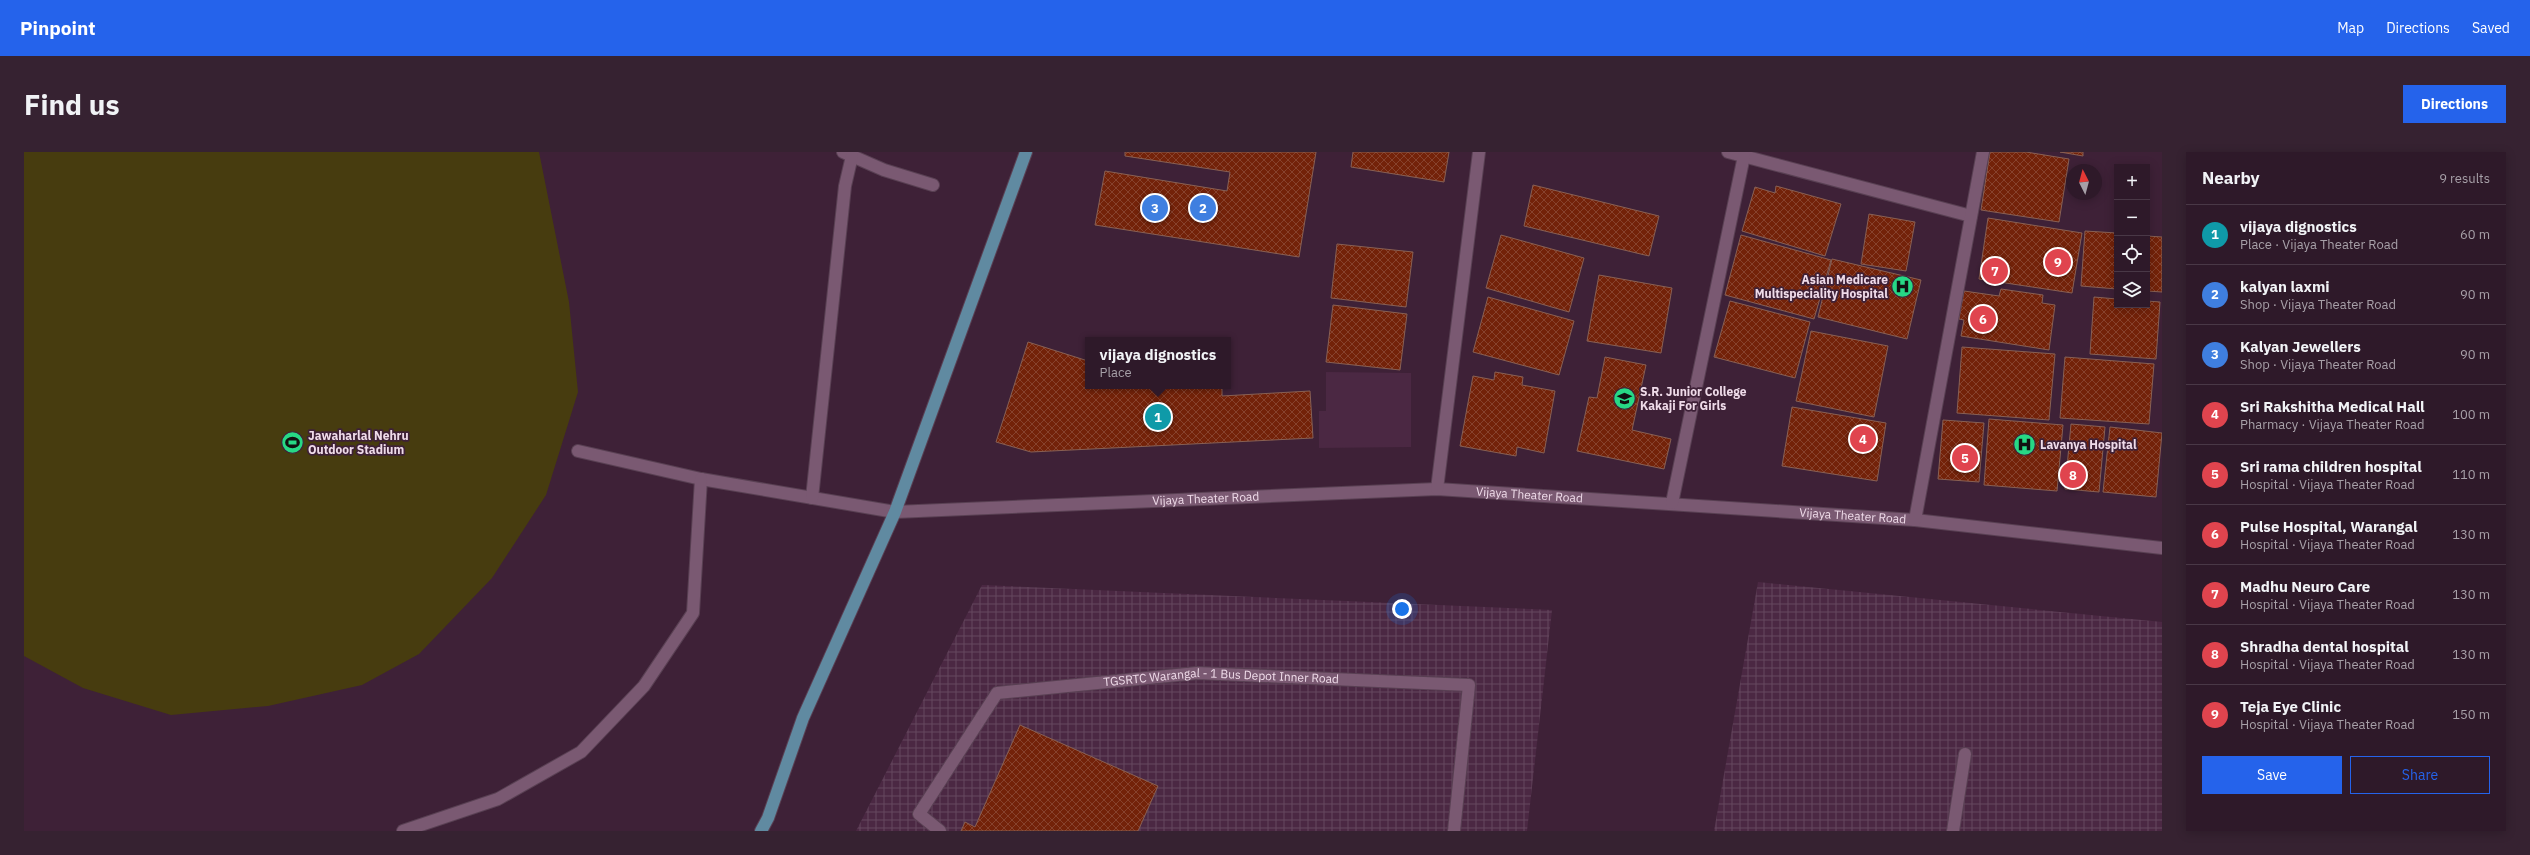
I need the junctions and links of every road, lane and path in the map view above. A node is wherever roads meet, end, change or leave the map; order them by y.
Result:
1 (1026, 152) edge
2 (1480, 152) edge
3 (1728, 152) edge
4 (1983, 152) edge
5 (848, 154) edge
6 (1744, 156) junction
7 (933, 185) dead end
8 (1971, 216) junction
9 (578, 451) dead end
10 (700, 478) junction
11 (1438, 489) junction
12 (812, 498) junction
13 (1672, 503) junction
14 (895, 512) junction
15 (1915, 520) junction
16 (2162, 548) edge
17 (1965, 754) dead end
18 (768, 818) junction
19 (403, 831) edge
20 (761, 831) edge
21 (767, 831) edge
22 (940, 831) edge
23 (1454, 831) edge
24 (1953, 831) edge

1 - 14 main road
2 - 11 street
3 - 6 street
4 - 8 street
5 - 7 street
5 - 12 street
6 - 8 street
6 - 13 street
8 - 15 street
9 - 10 street, Vijaya Theater Road
10 - 12 street, Vijaya Theater Road
10 - 19 street
11 - 13 street, Vijaya Theater Road
11 - 14 street, Vijaya Theater Road
12 - 14 street, Vijaya Theater Road
13 - 15 street, Vijaya Theater Road
14 - 18 main road
15 - 16 street, Vijaya Theater Road
17 - 24 street
18 - 20 main road
18 - 21 main road
22 - 23 street, TGSRTC Warangal - 1 Bus Depot Inner Road

